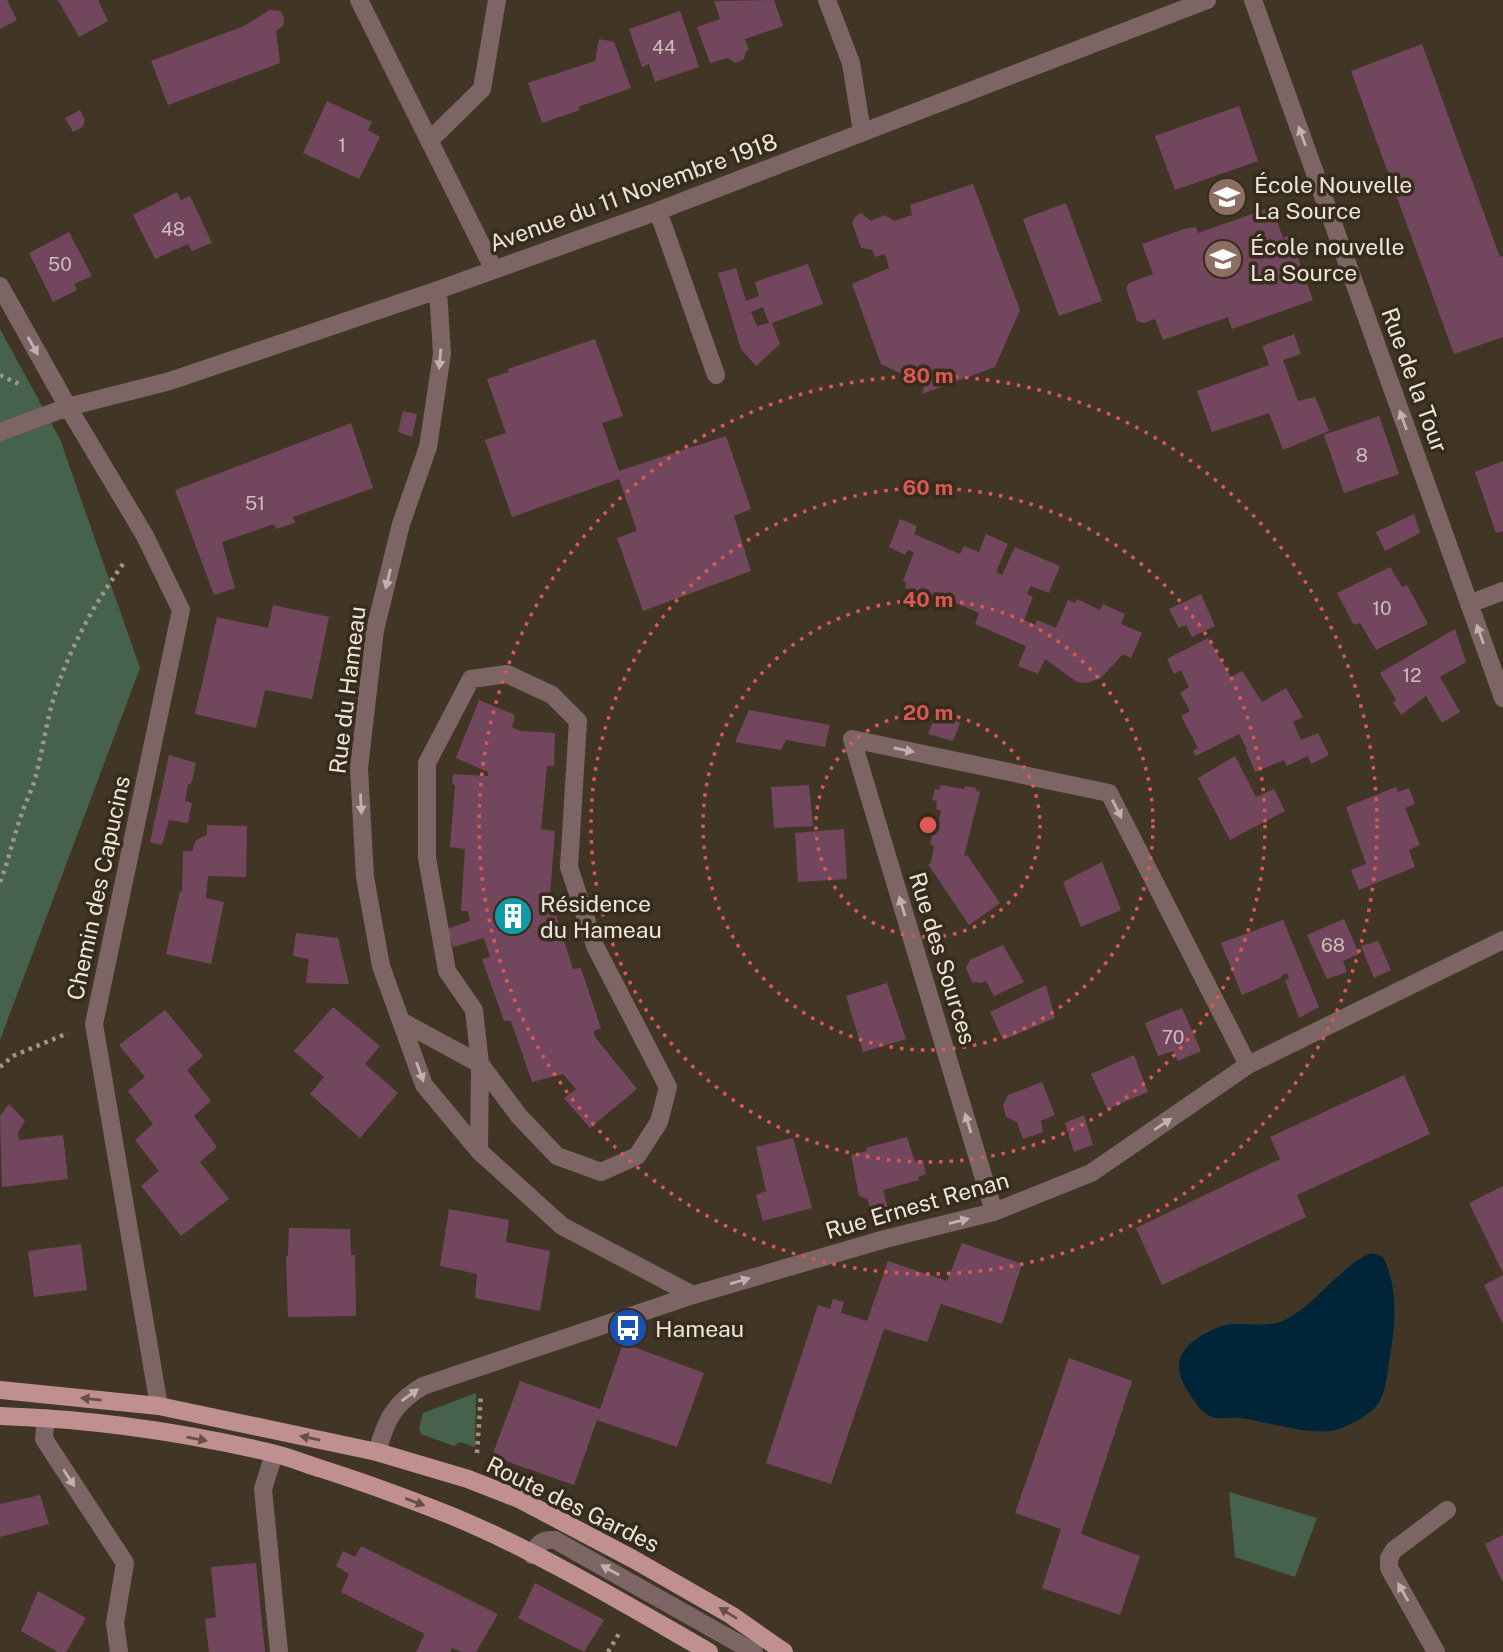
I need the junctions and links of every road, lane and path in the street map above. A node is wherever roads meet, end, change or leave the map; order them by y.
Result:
1 (359, 0) edge
2 (497, 0) edge
3 (827, 0) edge
4 (1207, 0) edge
5 (1253, 0) edge
6 (862, 132) junction
7 (429, 141) junction
8 (658, 211) junction
9 (494, 270) junction
10 (0, 286) edge
11 (438, 290) junction
12 (716, 375) dead end
13 (68, 407) junction
14 (0, 432) edge
15 (145, 536) junction
16 (1503, 591) edge
17 (1469, 604) junction
18 (1503, 698) edge
19 (0, 882) edge
20 (1503, 940) edge
21 (401, 1021) junction
22 (94, 1024) junction
23 (480, 1064) junction
24 (1248, 1065) junction
25 (0, 1067) edge
26 (479, 1151) junction
27 (994, 1212) junction
28 (693, 1295) junction
29 (482, 1366) junction
30 (0, 1390) edge
31 (159, 1406) junction
32 (0, 1416) edge
33 (46, 1418) junction
34 (377, 1452) junction
35 (274, 1454) junction
36 (468, 1479) junction
37 (1447, 1510) dead end
38 (532, 1555) junction
39 (645, 1590) junction
40 (633, 1609) junction
41 (118, 1652) edge
42 (279, 1652) edge
43 (709, 1652) edge
44 (754, 1652) edge
45 (784, 1652) edge
46 (1436, 1652) edge

1 - 7 street
2 - 7 street
3 - 6 street
4 - 6 street, Avenue du 11 Novembre 1918
17 -> 5 street, Rue de la Tour
6 - 8 street, Avenue du 11 Novembre 1918
7 - 9 street
8 - 9 street, Avenue du 11 Novembre 1918
8 - 12 street
9 - 11 street, Avenue du 11 Novembre 1918
10 -> 13 street, Chemin des Capucins
11 - 13 street, Avenue du 11 Novembre 1918
11 -> 21 street, Rue du Hameau
13 - 14 street, Avenue du 11 Novembre 1918
13 - 15 street, Chemin des Capucins
15 - 19 path
15 - 22 street, Chemin des Capucins
16 - 17 street
18 -> 17 street, Rue de la Tour
20 - 24 street, Rue Ernest Renan
21 - 23 street
21 -> 26 street, Rue du Hameau
22 - 25 path
22 - 31 street, Chemin des Capucins
23 - 23 street
23 - 26 street
27 -> 24 street, Rue Ernest Renan
27 -> 24 street, Rue des Sources
26 - 28 street, Rue du Hameau
28 -> 27 street, Rue Ernest Renan
28 - 29 street, Rue Ernest Renan
34 -> 29 street, Rue Ernest Renan
29 - 36 path
31 -> 30 main road, Route des Gardes
34 -> 31 main road, Route des Gardes
32 - 33 main road
33 -> 35 main road
33 -> 41 street
34 - 36 main road, Route des Gardes
35 -> 38 main road
35 - 42 street
45 -> 36 main road, Route des Gardes
46 -> 37 street
39 -> 38 street, Route des Gardes
38 - 40 main road
39 - 40 street, Route des Gardes
39 - 44 street, Route des Gardes
40 - 43 main road

